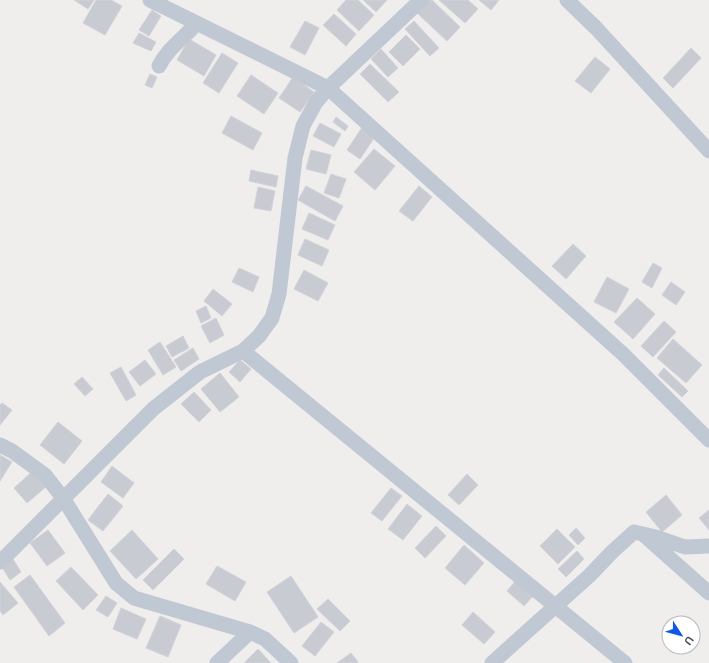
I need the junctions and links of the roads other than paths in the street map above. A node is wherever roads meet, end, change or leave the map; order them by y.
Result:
1 (150, 0) edge
2 (421, 0) edge
3 (567, 0) edge
4 (196, 23) junction
5 (159, 66) dead end
6 (328, 88) junction
7 (709, 151) edge
8 (243, 351) junction
9 (709, 440) edge
10 (0, 445) edge
11 (62, 498) junction
12 (643, 534) junction
13 (709, 546) edge
14 (0, 562) edge
15 (709, 593) edge
16 (555, 607) junction
17 (250, 632) junction
18 (217, 663) edge
19 (291, 663) edge
20 (492, 663) edge
21 (624, 663) edge

1 - 4 street
2 - 6 street
3 - 7 street
4 - 5 street
4 - 6 street
6 - 8 street
6 - 9 street
8 - 11 street
8 - 16 street
10 - 11 street
11 - 14 street
11 - 17 street
12 - 13 street
12 - 15 street
12 - 16 street
16 - 20 street
16 - 21 street
17 - 18 street
17 - 19 street

